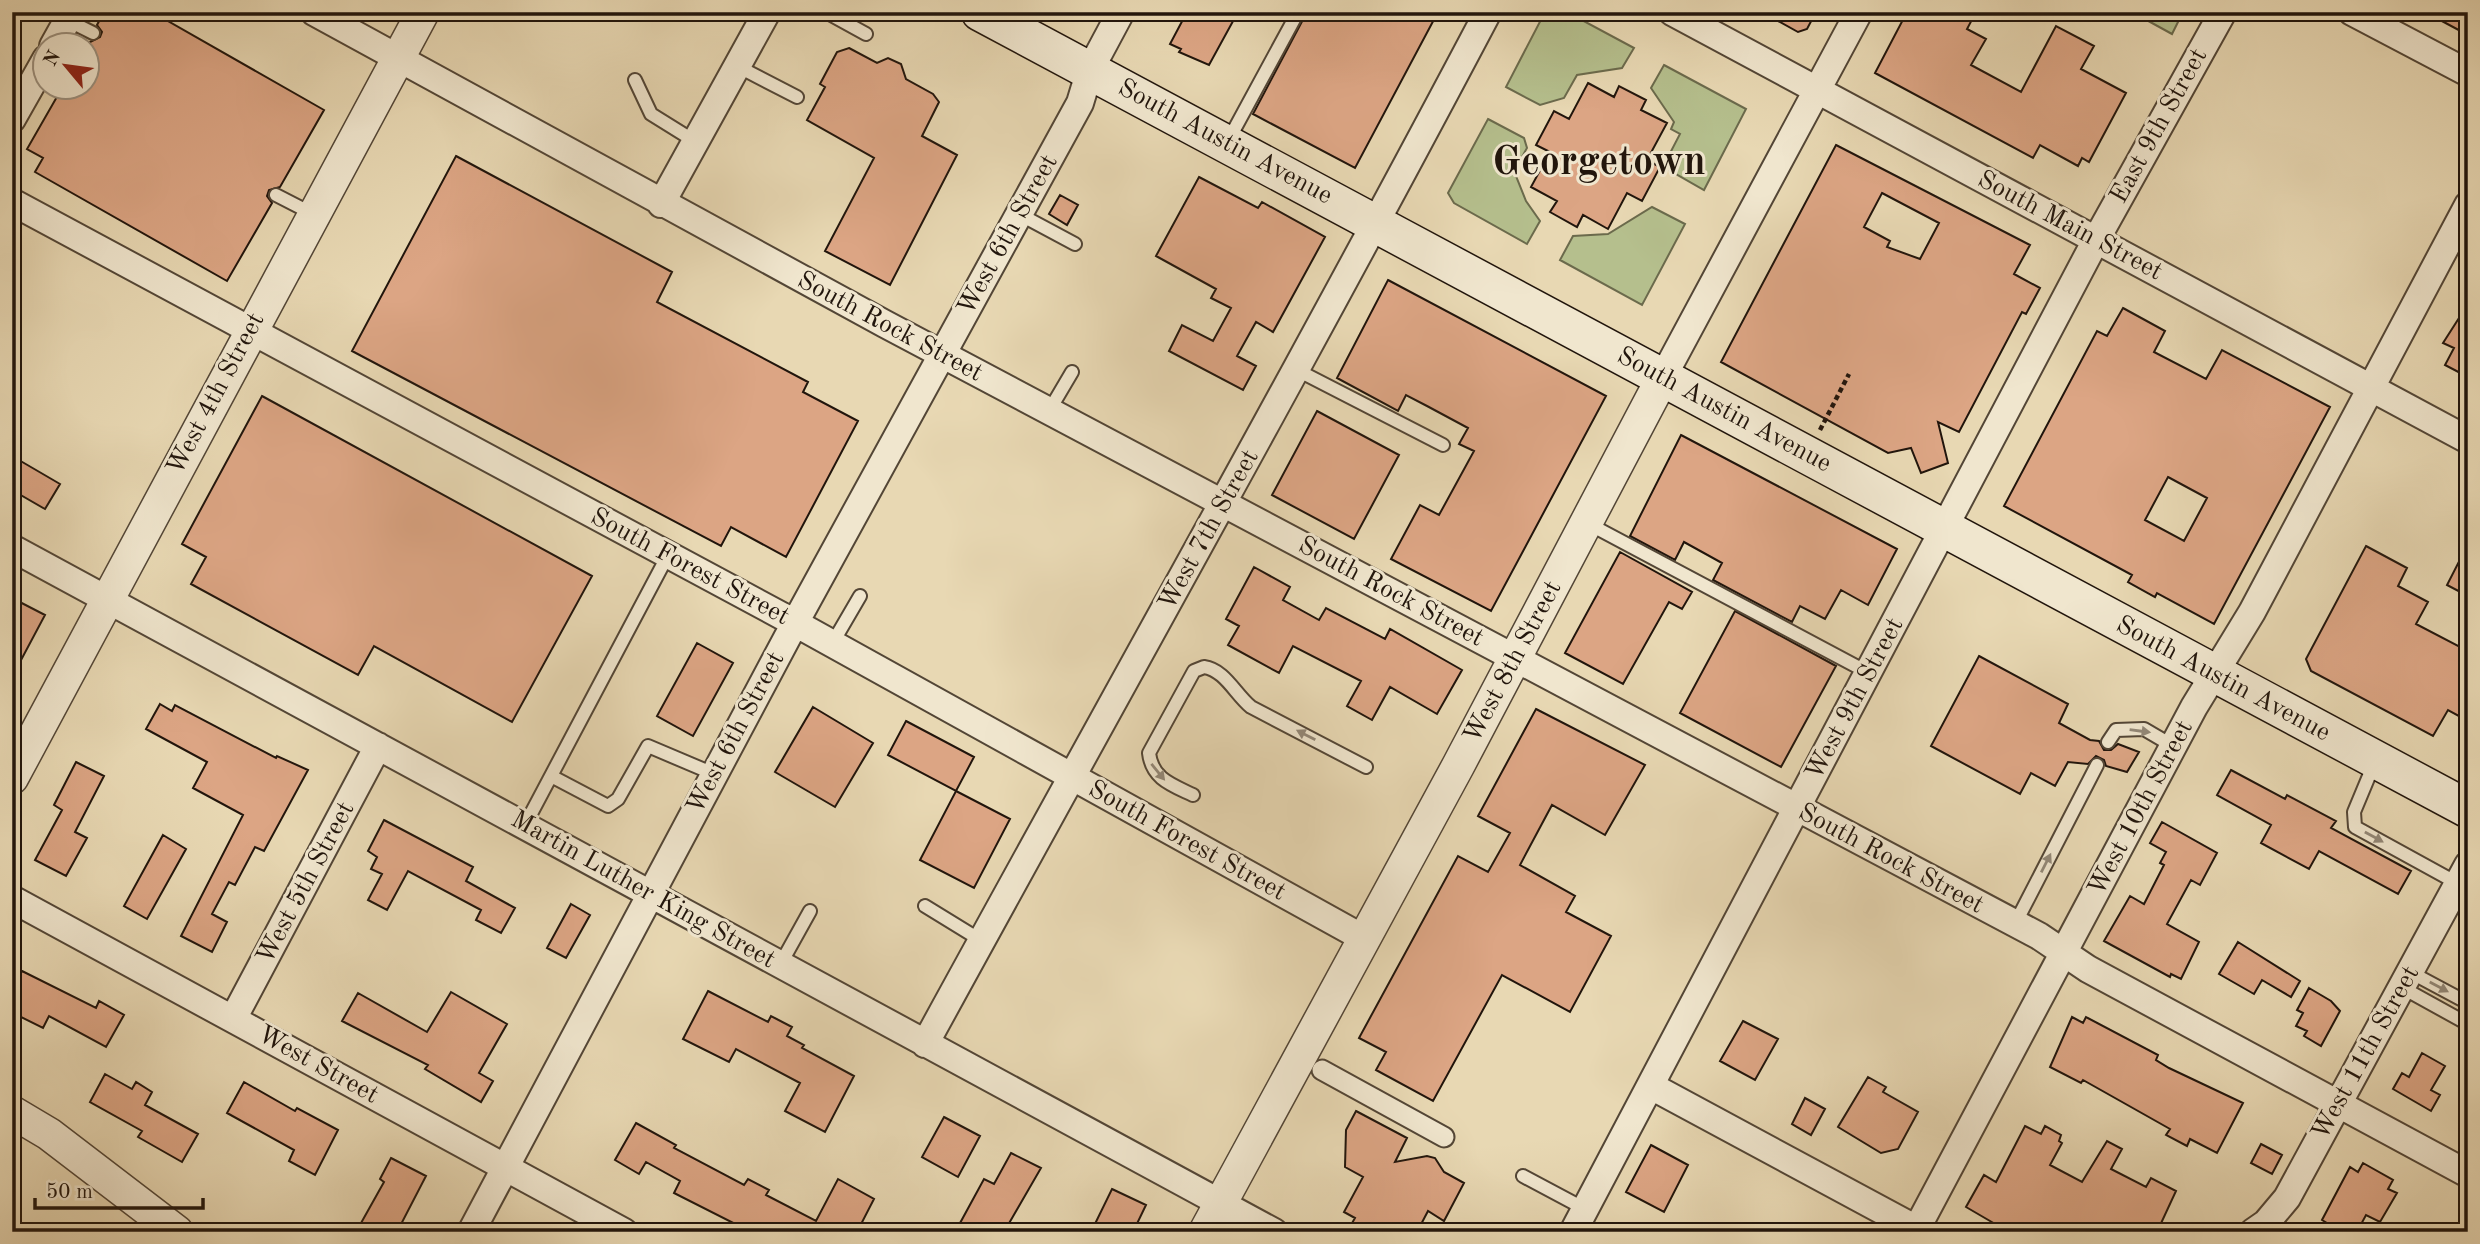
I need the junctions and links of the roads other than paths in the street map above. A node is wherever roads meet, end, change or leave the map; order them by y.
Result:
1 (314, 12) edge
2 (423, 12) edge
3 (767, 12) edge
4 (826, 12) edge
5 (980, 12) edge
6 (1121, 12) edge
7 (1298, 12) edge
8 (1488, 12) edge
9 (1672, 12) edge
10 (1860, 12) edge
11 (2222, 12) edge
12 (2352, 12) edge
13 (70, 16) edge
14 (61, 32) edge
15 (92, 32) edge
16 (866, 34) dead end
17 (399, 57) junction
18 (737, 66) junction
19 (1090, 70) junction
20 (2468, 73) edge
21 (635, 80) dead end
22 (32, 84) edge
23 (1817, 90) junction
24 (797, 97) dead end
25 (12, 119) edge
26 (696, 142) junction
27 (1227, 143) junction
28 (276, 195) dead end
29 (12, 202) edge
30 (661, 204) junction
31 (2468, 205) edge
32 (1019, 214) junction
33 (313, 215) junction
34 (1376, 224) junction
35 (2096, 240) junction
36 (1074, 244) dead end
37 (250, 330) junction
38 (942, 355) junction
39 (1297, 370) junction
40 (1072, 372) dead end
41 (1663, 377) junction
42 (2373, 389) junction
43 (1049, 411) junction
44 (2468, 440) edge
45 (1443, 445) dead end
46 (1225, 504) junction
47 (1587, 522) junction
48 (1945, 529) junction
49 (12, 548) edge
50 (668, 555) junction
51 (860, 596) dead end
52 (107, 600) junction
53 (795, 623) junction
54 (832, 644) junction
55 (1515, 658) junction
56 (1869, 673) junction
57 (2216, 675) junction
58 (2108, 742) dead end
59 (378, 746) junction
60 (2174, 746) junction
61 (2375, 760) junction
62 (2097, 765) dead end
63 (1366, 767) dead end
64 (714, 774) junction
65 (1070, 775) junction
66 (551, 776) junction
67 (12, 778) edge
68 (1193, 795) dead end
69 (2468, 809) edge
70 (1796, 810) junction
71 (525, 825) junction
72 (2463, 874) edge
73 (650, 893) junction
74 (12, 898) edge
75 (925, 906) dead end
76 (810, 911) dead end
77 (2015, 924) junction
78 (1365, 939) junction
79 (982, 940) junction
80 (2063, 954) junction
81 (780, 965) junction
82 (2405, 980) junction
83 (2468, 1003) edge
84 (233, 1019) junction
85 (2468, 1024) edge
86 (925, 1044) junction
87 (1322, 1070) dead end
88 (1651, 1086) junction
89 (2337, 1105) junction
90 (12, 1112) edge
91 (1444, 1137) dead end
92 (506, 1168) junction
93 (2468, 1174) edge
94 (1523, 1176) dead end
95 (1221, 1202) junction
96 (1579, 1221) edge
97 (1918, 1231) edge
98 (177, 1232) edge
99 (471, 1232) edge
100 (624, 1232) edge
101 (1205, 1232) edge
102 (1274, 1232) edge
103 (2253, 1232) edge

1 - 17 street, South Rock Street
2 - 17 street, West 4th Street
3 - 18 street
4 - 16 lane
5 - 19 main road, South Austin Avenue
6 - 19 street, West 6th Street
7 - 27 lane
8 - 34 street, West 7th Street
9 - 23 street, South Main Street
10 - 23 street, West 8th Street
11 - 35 street, East 9th Street
12 - 20 street
13 - 14 street
13 - 15 lane
17 - 30 street, South Rock Street
17 - 33 street, West 4th Street
18 - 24 lane
18 - 26 street
19 - 27 main road, South Austin Avenue
19 - 32 street, West 6th Street
21 - 26 lane
22 - 25 street
23 - 35 street, South Main Street
23 - 41 street, West 8th Street
26 - 30 street
27 - 34 main road, South Austin Avenue
28 - 33 lane
29 - 37 street, South Forest Street
30 - 38 street, South Rock Street
31 - 42 street, West 10th Street
32 - 36 lane
32 - 38 street, West 6th Street
33 - 37 street, West 4th Street
34 - 39 street, West 7th Street
34 - 41 main road, South Austin Avenue
35 - 42 street, South Main Street
35 - 48 street, West 9th Street
37 - 50 street, South Forest Street
37 - 52 street, West 4th Street
38 - 43 street, South Rock Street
38 - 53 street, West 6th Street
39 - 45 lane
39 - 46 street, West 7th Street
40 - 43 lane
41 - 47 street, West 8th Street
41 - 48 main road, South Austin Avenue
42 - 44 street, South Main Street
42 - 57 street, West 10th Street
43 - 46 street, South Rock Street
46 - 55 street, South Rock Street
46 - 65 street, West 7th Street
47 - 55 street, West 8th Street
47 - 56 lane
48 - 56 street, West 9th Street
48 - 57 main road, South Austin Avenue
49 - 52 street, Martin Luther King Street
50 - 53 street, South Forest Street
50 - 66 lane
51 - 54 lane
52 - 59 street, Martin Luther King Street
52 - 67 street, West 4th Street
53 - 54 street, South Forest Street
53 - 64 street, West 6th Street
54 - 65 street, South Forest Street
55 - 70 street, South Rock Street
55 - 78 street, West 8th Street
56 - 70 street, West 9th Street
57 - 60 street, West 10th Street
57 - 61 main road, South Austin Avenue
58 -> 60 lane
59 - 71 street, Martin Luther King Street
59 - 84 street, West 5th Street
60 - 80 street, West 10th Street
61 - 69 main road, South Austin Avenue
61 -> 72 lane
77 -> 62 lane
63 -> 68 lane
64 - 66 lane
64 - 73 street, West 6th Street
65 - 78 street, South Forest Street
65 - 79 street, West 7th Street
66 - 71 lane
70 - 77 street, South Rock Street
70 - 88 street, West 9th Street
71 - 73 street, Martin Luther King Street
72 - 82 street, West 11th Street
73 - 81 street, Martin Luther King Street
73 - 92 street, West 6th Street
74 - 84 street, West Street
75 - 79 lane
76 - 81 lane
77 - 80 street, South Rock Street
78 - 95 street, West 8th Street
79 - 86 street, West 7th Street
80 - 89 street, South Rock Street
80 - 97 street, West 10th Street
81 - 86 street, Martin Luther King Street
82 -> 83 lane
82 - 85 lane
82 - 89 street, West 11th Street
84 - 92 street, West Street
86 - 95 street, Martin Luther King Street
87 - 91 street
88 - 96 street, West 9th Street
88 - 97 street
89 - 93 street, South Rock Street
89 - 103 street, West 11th Street
90 - 98 street
92 - 99 street, West 6th Street
92 - 100 street, West Street
94 - 96 lane
95 - 101 street, West 8th Street
95 - 102 street, Martin Luther King Street

